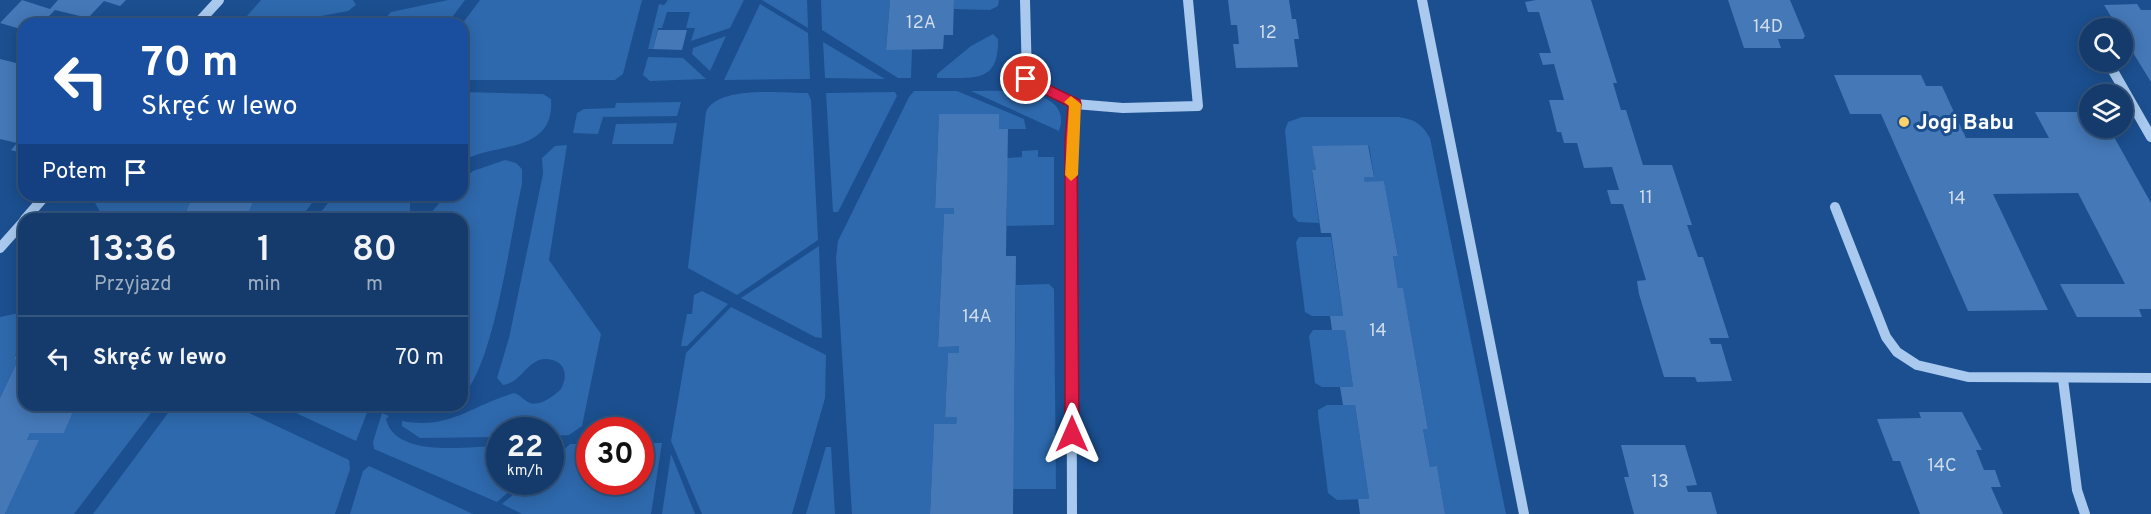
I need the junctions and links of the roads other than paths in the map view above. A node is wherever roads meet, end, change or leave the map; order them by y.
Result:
1 (219, 0) edge
2 (1025, 0) edge
3 (1188, 0) edge
4 (1422, 0) edge
5 (203, 18) edge
6 (2114, 72) edge
7 (1075, 104) junction
8 (2151, 137) edge
9 (41, 201) edge
10 (1835, 207) dead end
11 (31, 213) edge
12 (18, 228) edge
13 (0, 248) edge
14 (2151, 378) edge
15 (2063, 379) junction
16 (1072, 514) edge
17 (1524, 514) edge
18 (2085, 514) edge

1 - 5 street
2 - 7 street
3 - 7 street
4 - 17 street
6 - 8 street
7 - 16 street
9 - 11 street
10 - 15 street
12 - 13 street
14 - 15 street
15 - 18 street

